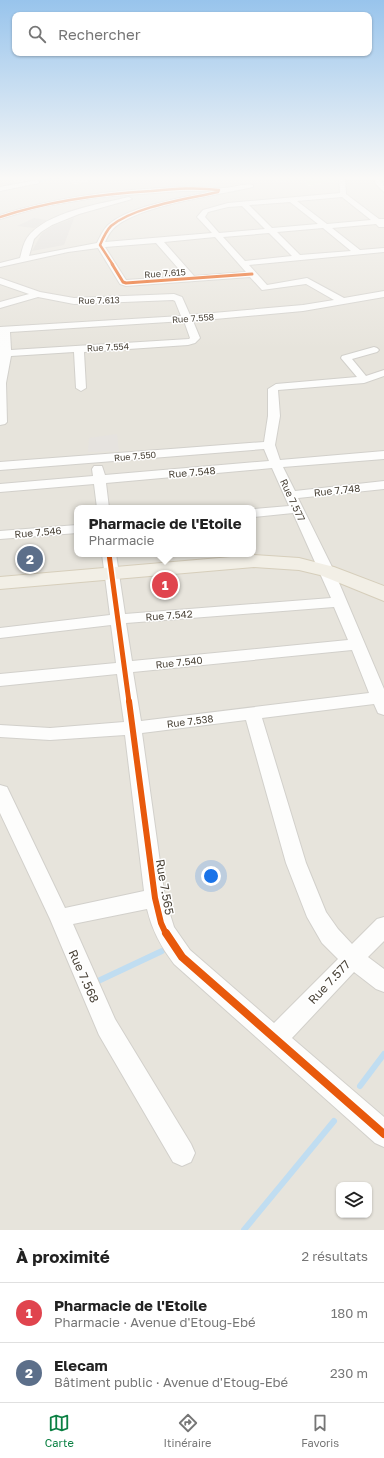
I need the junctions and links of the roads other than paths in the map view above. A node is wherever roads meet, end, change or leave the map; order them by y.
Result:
1 (35, 234) edge
2 (105, 234) edge
3 (226, 234) edge
4 (274, 234) edge
5 (336, 234) edge
6 (218, 235) junction
7 (158, 240) junction
8 (100, 245) junction
9 (384, 250) edge
10 (358, 252) junction
11 (298, 258) junction
12 (24, 259) junction
13 (244, 263) junction
14 (0, 265) edge
15 (252, 274) junction
16 (192, 280) junction
17 (0, 281) edge
18 (38, 294) junction
19 (384, 294) edge
20 (342, 300) junction
21 (0, 305) edge
22 (187, 319) junction
23 (3, 330) edge
24 (90, 336) junction
25 (79, 348) junction
26 (374, 350) dead end
27 (3, 354) edge
28 (2, 372) edge
29 (384, 373) edge
30 (366, 380) junction
31 (384, 383) edge
32 (81, 388) dead end
33 (1, 422) dead end
34 (269, 445) junction
35 (384, 455) edge
36 (96, 459) junction
37 (276, 465) junction
38 (0, 466) edge
39 (99, 480) junction
40 (384, 485) edge
41 (0, 488) edge
42 (291, 495) junction
43 (103, 505) edge
44 (298, 509) junction
45 (256, 513) edge
46 (74, 529) edge
47 (0, 535) edge
48 (110, 563) edge
49 (327, 571) junction
50 (0, 583) edge
51 (384, 594) edge
52 (339, 602) junction
53 (118, 619) junction
54 (0, 633) edge
55 (357, 644) junction
56 (125, 667) junction
57 (0, 680) edge
58 (382, 704) edge
59 (252, 713) junction
60 (133, 728) junction
61 (0, 731) edge
62 (0, 792) edge
63 (154, 898) junction
64 (60, 918) junction
65 (384, 926) edge
66 (352, 958) junction
67 (384, 982) edge
68 (275, 1040) junction
69 (384, 1134) edge
70 (182, 1153) dead end

1 - 12 street
2 - 8 street
3 - 6 street
4 - 11 street
5 - 10 street
6 - 7 street
6 - 13 street
7 - 8 street
7 - 16 street
8 - 12 street
8 - 16 street, Rue 7.615
9 - 10 street
10 - 11 street
11 - 13 street
12 - 14 street
13 - 15 street
15 - 16 street, Rue 7.615
15 - 20 street
17 - 18 street, Rue 7.613
18 - 21 street
18 - 22 street, Rue 7.613
19 - 20 street, Rue 7.558
20 - 22 street, Rue 7.558
22 - 24 street, Rue 7.558
22 - 24 street, Rue 7.554
23 - 24 street, Rue 7.558
23 - 27 street
24 - 25 street, Rue 7.554
25 - 27 street, Rue 7.554
25 - 32 street
26 - 30 street
27 - 28 street
28 - 33 street
29 - 30 street, Rue 7.577
30 - 31 street
30 - 34 street, Rue 7.577
34 - 36 street, Rue 7.550
34 - 37 street, Rue 7.577
35 - 37 street, Rue 7.548
36 - 38 street, Rue 7.550
36 - 39 street
37 - 39 street, Rue 7.548
37 - 42 street, Rue 7.577
39 - 41 street, Rue 7.548
39 - 43 street
40 - 42 street, Rue 7.748
42 - 44 street, Rue 7.577
44 - 45 street
44 - 49 street, Rue 7.577
46 - 47 street, Rue 7.546
48 - 49 main road
48 - 50 main road
48 - 53 street, Rue 7.565
49 - 51 main road
49 - 52 street, Rue 7.577
52 - 53 street, Rue 7.542
52 - 55 street, Rue 7.577
53 - 54 street, Rue 7.542
53 - 56 street, Rue 7.565
55 - 56 street, Rue 7.540
55 - 58 street, Rue 7.577
56 - 57 street, Rue 7.540
56 - 60 street, Rue 7.565
58 - 59 street, Rue 7.538
59 - 60 street, Rue 7.538
59 - 66 street
60 - 61 street, Rue 7.538
60 - 63 street, Rue 7.565
62 - 64 street, Rue 7.568
63 - 64 street
63 - 68 street, Rue 7.565
64 - 70 street, Rue 7.568
65 - 66 street, Rue 7.577
66 - 67 street
66 - 68 street, Rue 7.577
68 - 69 street, Rue 7.565

